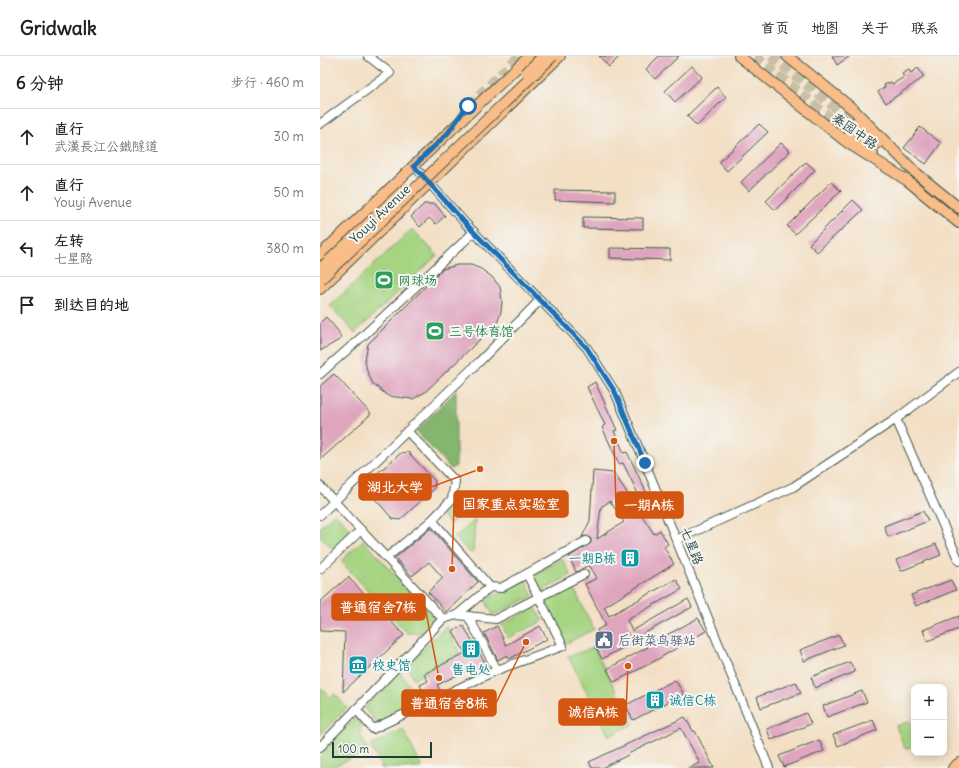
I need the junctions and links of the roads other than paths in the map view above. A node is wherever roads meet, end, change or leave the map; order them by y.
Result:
1 (368, 56) edge
2 (529, 56) edge
3 (543, 56) edge
4 (553, 56) edge
5 (560, 56) edge
6 (739, 56) edge
7 (787, 56) edge
8 (468, 106) tunnel mouth
9 (854, 123) tunnel mouth
10 (320, 124) edge
11 (448, 133) junction
12 (850, 134) tunnel mouth
13 (414, 166) junction
14 (915, 172) junction
15 (908, 181) junction
16 (430, 184) junction
17 (959, 208) edge
18 (959, 223) edge
19 (474, 232) junction
20 (320, 255) edge
21 (320, 269) edge
22 (320, 280) edge
23 (320, 289) edge
24 (540, 300) junction
25 (959, 372) edge
26 (320, 374) edge
27 (896, 419) junction
28 (407, 431) junction
29 (320, 486) edge
30 (334, 501) junction
31 (320, 515) edge
32 (432, 520) junction
33 (361, 530) junction
34 (676, 540) junction
35 (586, 541) dead end
36 (386, 558) junction
37 (959, 561) edge
38 (320, 569) edge
39 (527, 574) junction
40 (584, 574) dead end
41 (490, 587) junction
42 (539, 597) junction
43 (457, 615) junction
44 (468, 616) junction
45 (443, 619) junction
46 (497, 670) junction
47 (356, 709) junction
48 (320, 747) edge
49 (959, 763) edge
50 (769, 768) edge
51 (953, 768) edge

1 - 10 street
2 - 11 main road, Youyi Avenue
3 - 21 main road, bridge
4 - 22 main road, bridge
5 - 16 main road, Youyi Avenue
6 - 15 main road, 秦园中路
7 - 14 main road, 秦园中路
8 - 11 main road
9 - 14 main road
11 - 13 main road, Youyi Avenue
12 - 15 main road
13 - 16 street, 七星路
13 - 20 main road, Youyi Avenue
14 - 17 main road, 秦园中路
15 - 18 main road, 秦园中路
16 - 19 street, 七星路
16 - 23 main road, Youyi Avenue
19 - 24 street, 七星路
19 - 26 street
24 - 28 street
24 - 34 street, 七星路
25 - 27 street
27 - 34 street
27 - 37 street
28 - 30 street
28 - 32 street
29 - 30 street
30 - 31 street
30 - 33 street
32 - 36 street
32 - 41 street
33 - 36 street
33 - 38 street
34 - 50 street, 七星路
35 - 39 street
36 - 45 street
39 - 41 street
39 - 42 street
40 - 42 street
41 - 43 street
42 - 44 street
42 - 46 street
43 - 44 street
43 - 45 street
44 - 46 street
45 - 47 street
46 - 47 street
47 - 48 street
49 - 51 main road

